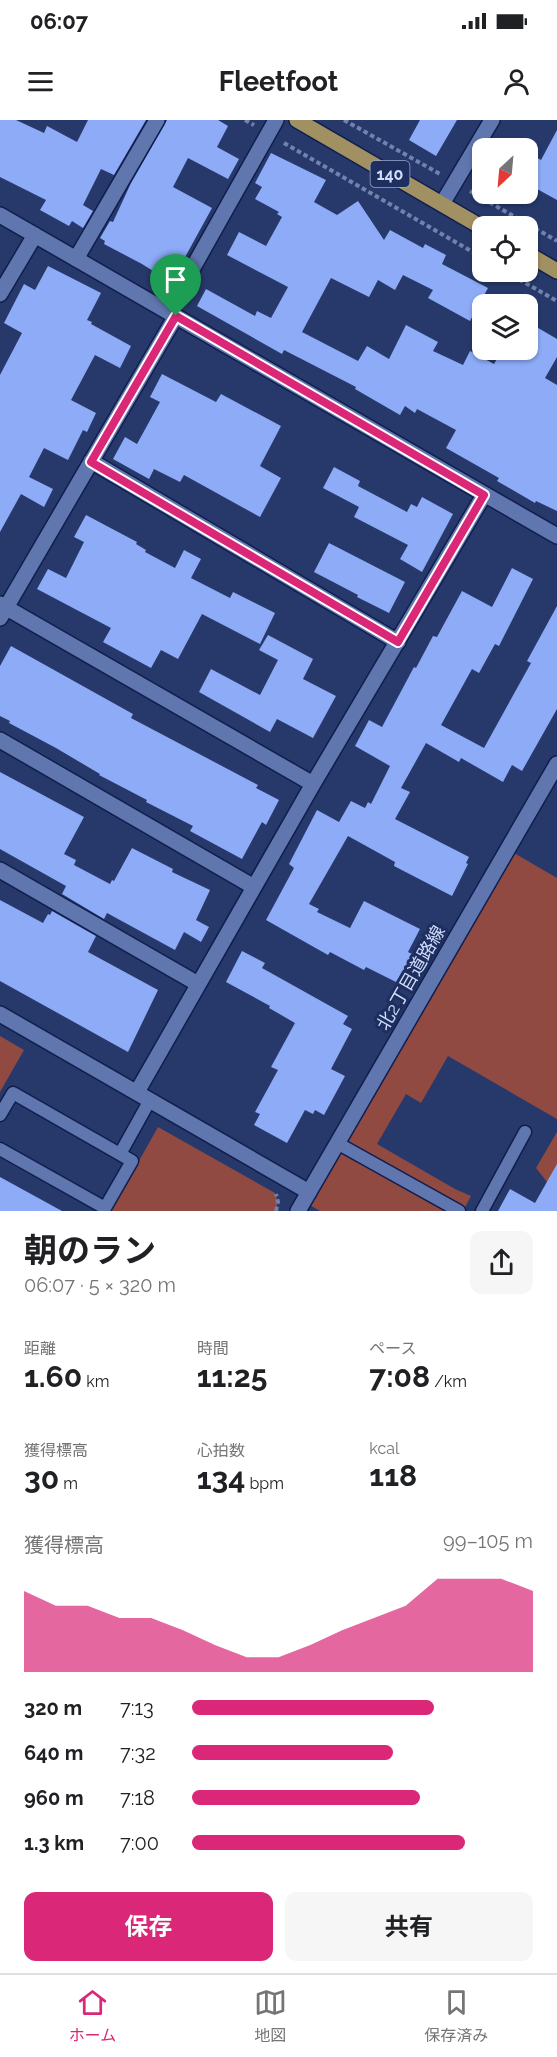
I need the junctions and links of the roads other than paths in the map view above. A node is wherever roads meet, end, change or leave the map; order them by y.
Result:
1 (157, 120) edge
2 (297, 120) edge
3 (492, 120) edge
4 (272, 127) edge
5 (442, 204) junction
6 (0, 215) edge
7 (472, 222) edge
8 (35, 235) junction
9 (76, 259) junction
10 (538, 260) edge
11 (557, 271) edge
12 (0, 294) edge
13 (172, 314) junction
14 (91, 462) junction
15 (484, 495) junction
16 (557, 536) edge
17 (2, 610) edge
18 (398, 642) junction
19 (0, 740) edge
20 (557, 764) edge
21 (313, 784) junction
22 (0, 870) edge
23 (254, 887) junction
24 (198, 984) junction
25 (0, 1014) edge
26 (144, 1096) junction
27 (0, 1115) edge
28 (525, 1132) dead end
29 (337, 1143) junction
30 (0, 1149) edge
31 (120, 1154) junction
32 (309, 1192) junction
33 (298, 1211) edge
34 (459, 1211) edge
35 (482, 1211) edge

1 - 9 street
2 - 5 main road, 140
3 - 5 street
4 - 13 street
5 - 7 main road, 140
6 - 8 street
8 - 9 street
8 - 12 street
9 - 13 street
10 - 11 main road
13 - 14 street
13 - 15 street
14 - 17 street
14 - 18 street
15 - 16 street
15 - 18 street
17 - 21 street
18 - 21 street
19 - 23 street
20 - 29 street, 北2丁目道路線
21 - 23 street
22 - 24 street
23 - 24 street
24 - 26 street
25 - 26 street
26 - 31 lane
26 - 32 street
27 - 31 lane
28 - 35 lane
29 - 32 street, 北2丁目道路線
29 - 34 lane
30 - 31 lane
32 - 33 street, 北2丁目道路線

